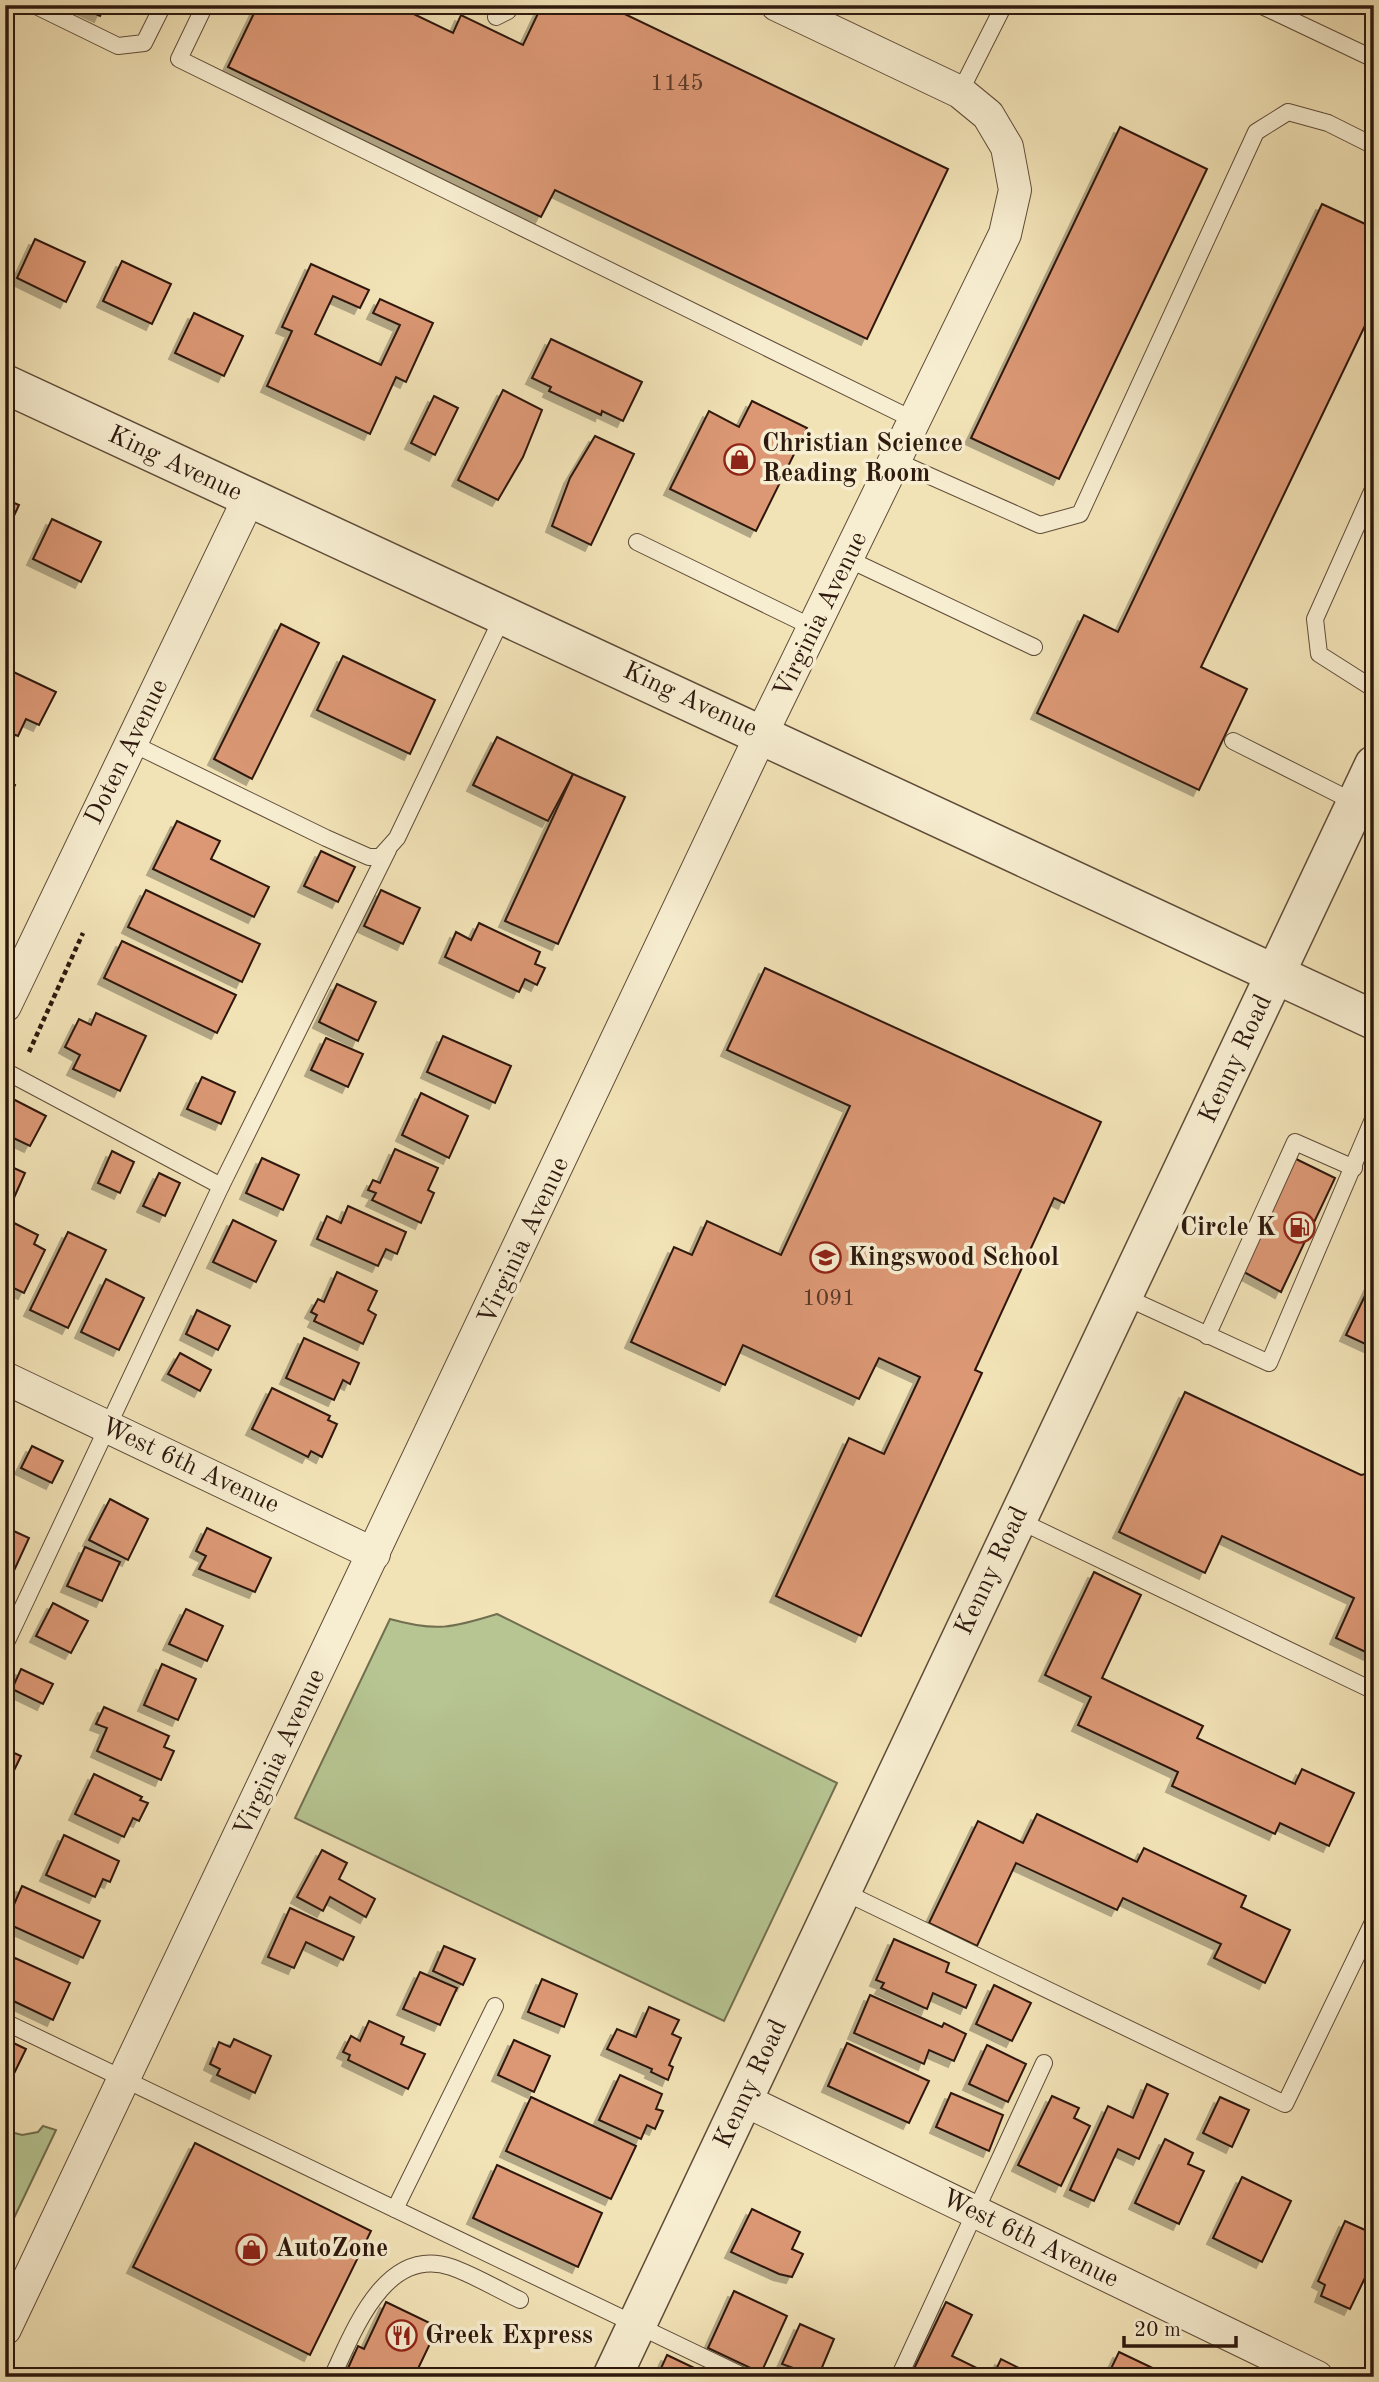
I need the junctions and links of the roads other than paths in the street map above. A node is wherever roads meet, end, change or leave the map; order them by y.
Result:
1 (34, 5) edge
2 (163, 5) edge
3 (205, 5) edge
4 (511, 5) edge
5 (777, 5) edge
6 (1004, 5) edge
7 (1260, 5) edge
8 (496, 17) dead end
9 (1374, 60) edge
10 (960, 92) junction
11 (1374, 146) edge
12 (5, 384) edge
13 (916, 421) junction
14 (896, 461) junction
15 (1374, 486) edge
16 (249, 498) junction
17 (637, 542) dead end
18 (848, 559) junction
19 (504, 615) junction
20 (814, 628) junction
21 (1034, 648) dead end
22 (1374, 689) edge
23 (762, 733) junction
24 (1233, 741) dead end
25 (131, 743) junction
26 (1374, 765) edge
27 (1356, 803) junction
28 (388, 850) junction
29 (1276, 975) junction
30 (5, 1006) edge
31 (1374, 1020) edge
32 (5, 1071) edge
33 (1374, 1117) edge
34 (1354, 1168) junction
35 (221, 1186) junction
36 (1122, 1296) junction
37 (1207, 1336) junction
38 (5, 1378) edge
39 (109, 1428) junction
40 (1016, 1519) junction
41 (374, 1554) junction
42 (5, 1645) edge
43 (1374, 1691) edge
44 (842, 1891) junction
45 (1374, 1920) edge
46 (495, 2006) dead end
47 (5, 2022) edge
48 (1044, 2063) dead end
49 (125, 2078) junction
50 (744, 2100) junction
51 (395, 2208) junction
52 (976, 2212) junction
53 (520, 2300) dead end
54 (637, 2325) junction
55 (5, 2329) edge
56 (332, 2377) edge
57 (612, 2377) edge
58 (745, 2377) edge
59 (899, 2377) edge
60 (1317, 2377) edge

1 - 2 lane
3 - 13 lane
4 - 8 lane
5 - 10 street
6 - 10 lane
7 - 9 lane
10 - 13 street, Virginia Avenue
11 - 14 lane
12 - 16 street, King Avenue
13 - 14 street, Virginia Avenue
14 - 18 street, Virginia Avenue
15 - 22 lane
16 - 19 street, King Avenue
16 - 25 street, Doten Avenue
17 - 20 lane
18 - 20 street, Virginia Avenue
18 - 21 lane
19 - 23 street, King Avenue
19 - 28 lane
20 - 23 street, Virginia Avenue
23 - 29 street, King Avenue
23 - 41 street, Virginia Avenue
24 - 27 lane
25 - 28 lane
25 - 30 street, Doten Avenue
26 - 27 street, Kenny Road
27 - 29 street, Kenny Road
28 - 35 lane
29 - 31 street, King Avenue
29 - 36 street, Kenny Road
32 - 35 lane
33 - 34 lane
34 - 37 lane
34 - 37 lane
35 - 39 lane
36 - 37 lane
36 - 40 street, Kenny Road
38 - 39 street, West 6th Avenue
39 - 41 street, West 6th Avenue
39 - 42 lane
40 - 43 lane
40 - 44 street, Kenny Road
41 - 49 street, Virginia Avenue
44 - 45 lane
44 - 50 street, Kenny Road
46 - 51 lane
47 - 49 lane
48 - 52 lane
49 - 51 lane
49 - 55 street, Virginia Avenue
50 - 52 street, West 6th Avenue
50 - 54 street, Kenny Road
51 - 54 lane
52 - 59 lane
52 - 60 street, West 6th Avenue
53 - 56 lane
54 - 57 street, Kenny Road
54 - 58 lane

